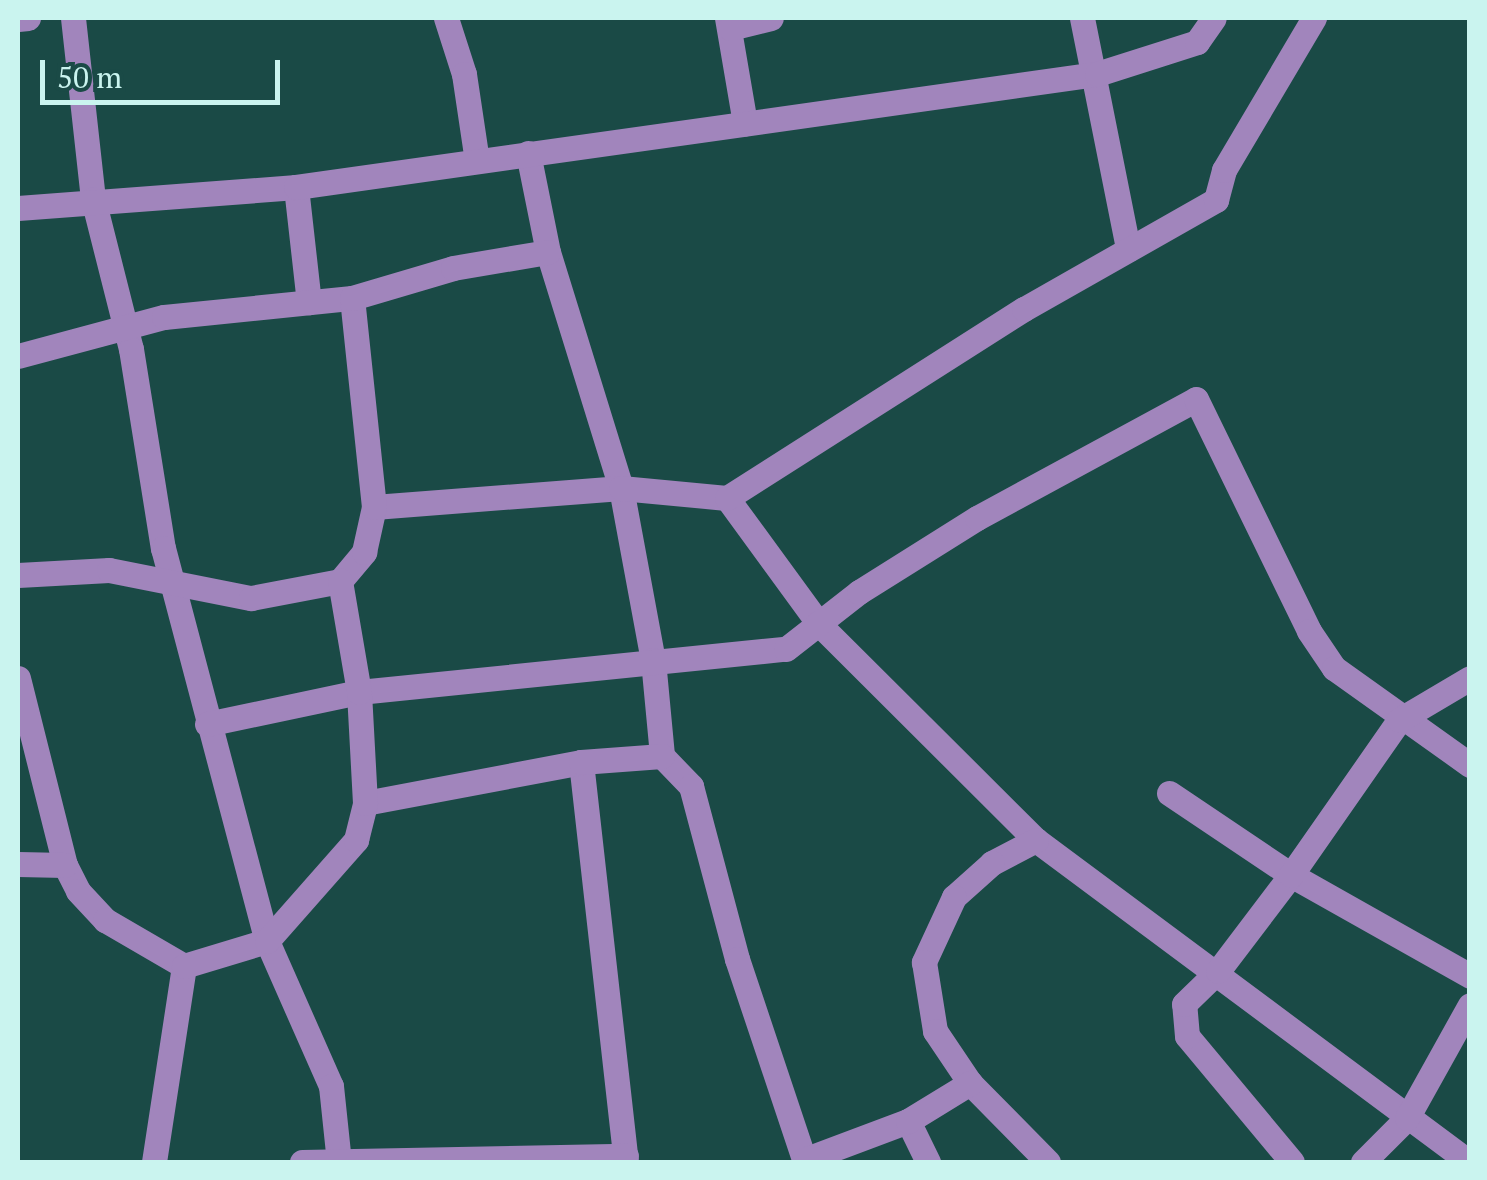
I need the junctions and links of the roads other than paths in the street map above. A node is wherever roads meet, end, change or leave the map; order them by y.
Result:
1 (18, 18) edge
2 (28, 18) edge
3 (73, 18) edge
4 (446, 18) edge
5 (771, 18) edge
6 (1082, 18) edge
7 (1214, 18) edge
8 (1314, 18) edge
9 (729, 23) edge
10 (1097, 74) junction
11 (745, 123) junction
12 (528, 153) junction
13 (478, 162) junction
14 (296, 187) junction
15 (93, 199) junction
16 (18, 208) edge
17 (1128, 248) junction
18 (548, 252) junction
19 (352, 298) junction
20 (309, 302) junction
21 (124, 326) junction
22 (18, 356) edge
23 (621, 488) junction
24 (727, 498) junction
25 (374, 508) junction
26 (18, 575) edge
27 (340, 582) junction
28 (174, 585) junction
29 (818, 623) junction
30 (653, 660) junction
31 (18, 678) edge
32 (1470, 678) edge
33 (359, 692) junction
34 (1398, 720) junction
35 (25, 722) edge
36 (207, 724) junction
37 (662, 756) junction
38 (582, 762) junction
39 (1470, 766) edge
40 (1169, 793) dead end
41 (366, 803) junction
42 (1036, 840) junction
43 (18, 864) edge
44 (65, 865) junction
45 (1291, 875) junction
46 (267, 941) junction
47 (184, 966) junction
48 (1218, 971) junction
49 (1470, 976) edge
50 (1470, 1006) edge
51 (970, 1083) junction
52 (1407, 1118) junction
53 (908, 1122) junction
54 (626, 1159) edge
55 (338, 1161) edge
56 (805, 1161) edge
57 (154, 1162) edge
58 (302, 1162) edge
59 (928, 1162) edge
60 (1048, 1162) edge
61 (1292, 1162) edge
62 (1362, 1162) edge
63 (1469, 1162) edge

1 - 2 street
3 - 15 street
4 - 13 street
5 - 9 street
6 - 10 street
7 - 10 street
8 - 17 street
9 - 11 street
10 - 11 street
10 - 17 street
11 - 12 street
12 - 13 street
12 - 18 street
13 - 14 street
14 - 15 street
14 - 20 street
15 - 16 street
15 - 21 street
17 - 24 street
18 - 19 street
18 - 23 street
19 - 20 street
19 - 25 street
20 - 21 street
21 - 22 street
21 - 28 street
23 - 24 street
23 - 25 street
23 - 30 street
24 - 29 street
25 - 27 street
26 - 28 street
27 - 28 street
27 - 33 street
28 - 36 street
29 - 30 street
29 - 34 street
29 - 42 street
30 - 33 street
30 - 37 street
31 - 35 street
32 - 34 street
33 - 36 street
33 - 41 street
34 - 39 street
34 - 45 street
35 - 44 street
36 - 46 street
37 - 38 street
37 - 56 street
38 - 41 street
38 - 54 street
40 - 45 street
41 - 46 street
42 - 48 street
42 - 51 street
43 - 44 street
44 - 47 street
45 - 48 street
45 - 49 street
46 - 47 street
46 - 55 street
47 - 57 street
48 - 52 street
48 - 61 street
50 - 52 street
51 - 53 street
51 - 60 street
52 - 62 street
52 - 63 street
53 - 56 street
53 - 59 street
54 - 55 street
55 - 58 street

